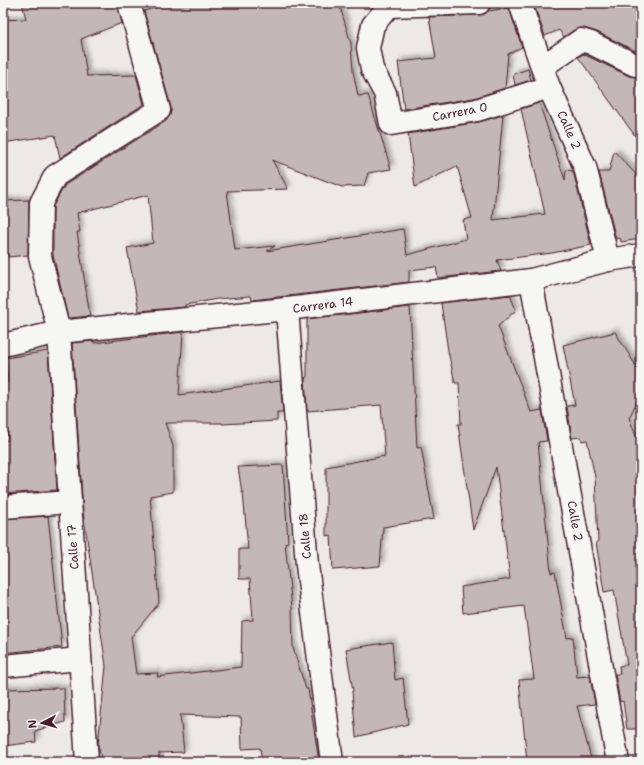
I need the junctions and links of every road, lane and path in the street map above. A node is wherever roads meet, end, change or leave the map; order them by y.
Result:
1 (130, 3) edge
2 (479, 3) edge
3 (520, 3) edge
4 (389, 4) edge
5 (641, 65) edge
6 (546, 77) junction
7 (641, 255) edge
8 (608, 260) junction
9 (531, 280) junction
10 (287, 309) junction
11 (59, 332) junction
12 (3, 346) edge
13 (70, 502) junction
14 (3, 506) edge
15 (80, 659) junction
16 (3, 666) edge
17 (87, 762) edge
18 (332, 762) edge
19 (618, 762) edge

1 - 11 street, Calle 17
2 - 4 street
3 - 6 street, Calle 2
4 - 6 street, Carrera 0
5 - 6 street, Carrera 0
6 - 8 street, Calle 2
7 - 8 street, Carrera 14
8 - 9 street, Carrera 14
9 - 10 street, Carrera 14
9 - 19 street, Calle 2
10 - 11 street, Carrera 14
10 - 18 street, Calle 18
11 - 12 street, Carrera 14
11 - 13 street, Calle 17
13 - 14 street
13 - 15 street, Calle 17
15 - 16 street
15 - 17 street, Calle 17

